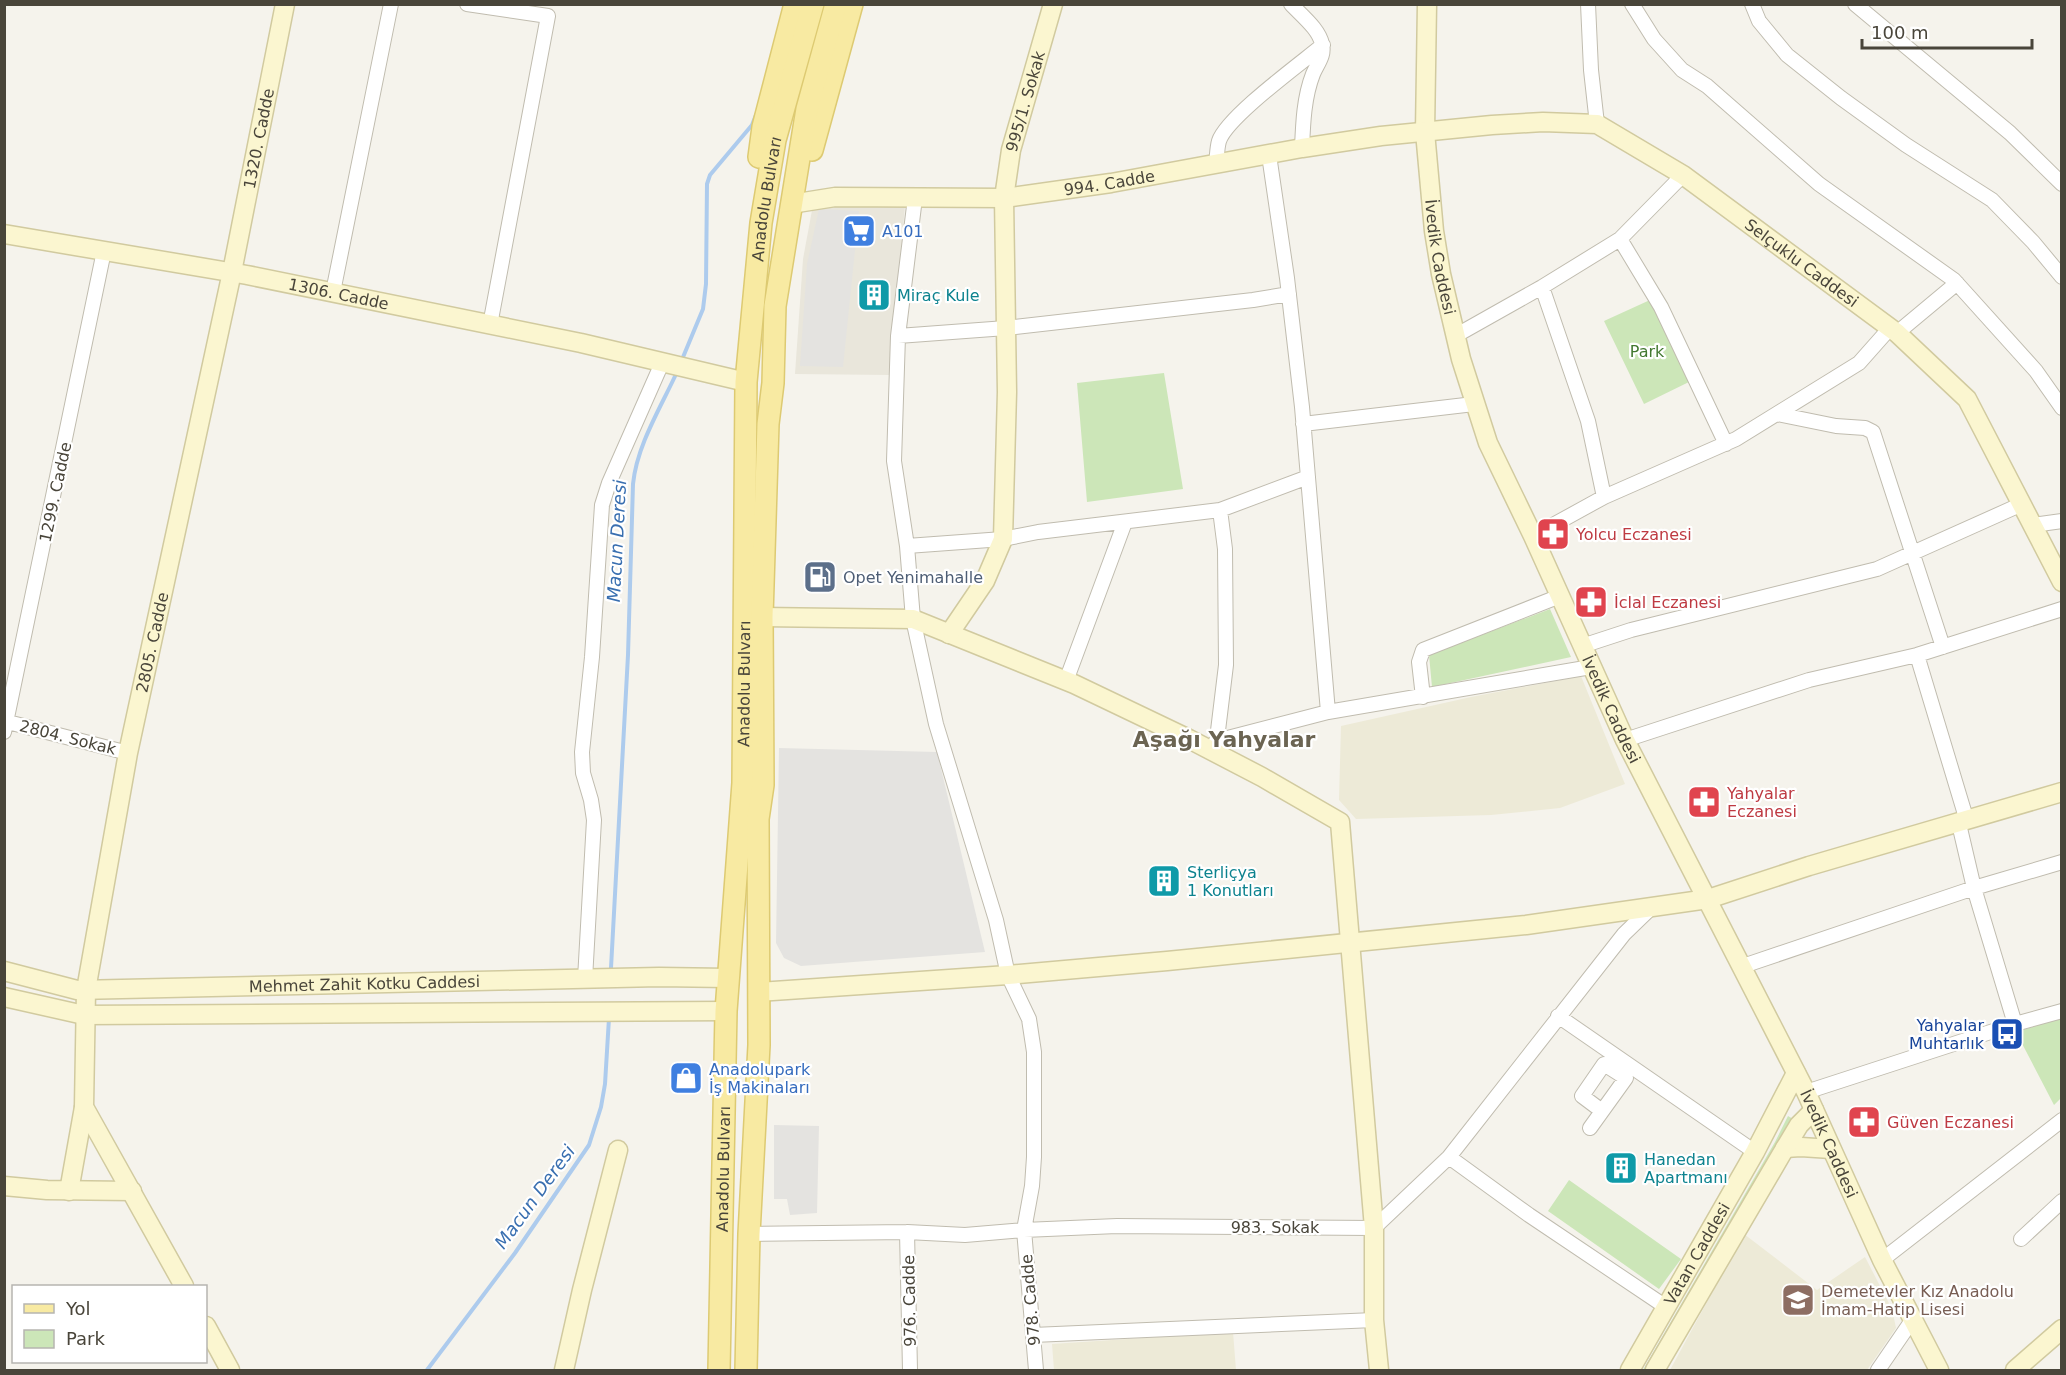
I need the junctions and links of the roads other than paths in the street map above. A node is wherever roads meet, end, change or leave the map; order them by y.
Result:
1 (285, 4) edge
2 (391, 4) edge
3 (467, 4) edge
4 (795, 4) edge
5 (813, 4) edge
6 (836, 4) edge
7 (852, 4) edge
8 (1053, 4) edge
9 (1292, 4) edge
10 (1427, 4) edge
11 (1588, 4) edge
12 (1632, 4) edge
13 (1752, 4) edge
14 (1855, 4) edge
15 (1323, 45) junction
16 (1597, 124) junction
17 (1425, 132) junction
18 (1302, 147) junction
19 (1269, 155) junction
20 (1216, 165) junction
21 (1683, 175) junction
22 (2061, 184) edge
23 (915, 198) junction
24 (1004, 198) junction
25 (791, 204) junction
26 (761, 223) junction
27 (4, 234) edge
28 (1620, 239) junction
29 (104, 251) junction
30 (232, 272) junction
31 (2061, 277) edge
32 (1957, 284) junction
33 (1542, 287) junction
34 (333, 292) junction
35 (1289, 294) junction
36 (490, 325) junction
37 (1006, 328) junction
38 (1893, 331) junction
39 (898, 336) junction
40 (1455, 336) junction
41 (673, 366) junction
42 (746, 382) junction
43 (1474, 404) junction
44 (2061, 408) edge
45 (1777, 414) junction
46 (1303, 424) junction
47 (1725, 444) junction
48 (1308, 477) junction
49 (1604, 497) junction
50 (2022, 504) junction
51 (1220, 510) junction
52 (2061, 521) edge
53 (1125, 522) junction
54 (2033, 525) junction
55 (1533, 536) junction
56 (1003, 539) junction
57 (907, 546) junction
58 (1912, 553) junction
59 (2061, 582) edge
60 (1560, 596) junction
61 (2061, 609) edge
62 (762, 617) junction
63 (913, 619) junction
64 (949, 634) junction
65 (1582, 646) junction
66 (1943, 647) junction
67 (1917, 655) junction
68 (1591, 668) junction
69 (1066, 681) junction
70 (1424, 697) junction
71 (1328, 712) junction
72 (6, 725) edge
73 (1625, 740) junction
74 (1216, 747) junction
75 (128, 753) junction
76 (2061, 792) edge
77 (1963, 823) junction
78 (2061, 862) edge
79 (1974, 888) junction
80 (1708, 899) junction
81 (1653, 906) junction
82 (1352, 942) junction
83 (1743, 966) junction
84 (4, 971) edge
85 (1008, 975) junction
86 (728, 978) junction
87 (585, 979) junction
88 (86, 990) junction
89 (758, 992) junction
90 (4, 997) edge
91 (726, 1011) junction
92 (2061, 1011) edge
93 (84, 1015) junction
94 (1558, 1016) junction
95 (2015, 1024) junction
96 (1796, 1073) junction
97 (1806, 1092) junction
98 (84, 1107) junction
99 (1814, 1110) junction
100 (1602, 1111) dead end
101 (2061, 1120) edge
102 (1590, 1128) dead end
103 (1785, 1148) junction
104 (1831, 1149) junction
105 (618, 1150) dead end
106 (1755, 1152) junction
107 (1449, 1157) junction
108 (4, 1186) edge
109 (69, 1191) junction
110 (132, 1191) junction
111 (2061, 1201) edge
112 (1374, 1228) junction
113 (1024, 1230) junction
114 (907, 1232) junction
115 (748, 1234) junction
116 (2021, 1239) dead end
117 (1882, 1260) junction
118 (183, 1285) edge
119 (1666, 1307) junction
120 (1913, 1319) junction
121 (1374, 1320) junction
122 (207, 1328) edge
123 (1033, 1335) junction
124 (2059, 1335) edge
125 (230, 1371) edge
126 (564, 1371) edge
127 (719, 1371) edge
128 (746, 1371) edge
129 (910, 1371) edge
130 (1036, 1371) edge
131 (1379, 1371) edge
132 (1630, 1371) edge
133 (1655, 1371) edge
134 (1878, 1371) edge
135 (1939, 1371) edge
136 (2016, 1371) edge

1 - 30 street, 1320. Cadde
2 - 34 street
3 - 36 street
4 - 26 main road
5 - 26 main road, Anadolu Bulvarı
6 - 25 main road, Anadolu Bulvarı
7 - 25 main road
8 - 24 street, 995/1. Sokak
9 - 15 street
10 - 17 street, İvedik Caddesi
11 - 16 street
12 - 32 street
13 - 31 street
14 - 22 street
15 - 18 street
15 - 20 street
16 - 17 street, Selçuklu Caddesi
16 - 21 street, Selçuklu Caddesi
17 - 18 street, 994. Cadde
17 - 40 street, İvedik Caddesi
18 - 19 street, 994. Cadde
19 - 20 street, 994. Cadde
19 - 35 street
20 - 24 street, 994. Cadde
21 - 28 street
21 - 38 street, Selçuklu Caddesi
23 - 24 street, 994. Cadde
23 - 25 street, 994. Cadde
23 - 39 street, 978. Cadde
24 - 37 street, 995/1. Sokak
25 - 62 main road, Anadolu Bulvarı
26 - 42 main road, Anadolu Bulvarı
27 - 29 street, 1306. Cadde
28 - 33 street
28 - 47 street
29 - 30 street, 1306. Cadde
29 - 72 street, 1299. Cadde
30 - 34 street, 1306. Cadde
30 - 75 street, 2805. Cadde
32 - 38 street
32 - 44 street
33 - 40 street
33 - 49 street
34 - 36 street, 1306. Cadde
35 - 37 street
35 - 46 street
36 - 41 street, 1306. Cadde
37 - 39 street
37 - 56 street, 995/1. Sokak
38 - 45 street
38 - 50 street, Selçuklu Caddesi
39 - 57 street, 978. Cadde
40 - 43 street, İvedik Caddesi
41 - 42 street, 1306. Cadde
41 - 87 street
42 - 86 main road, Anadolu Bulvarı
43 - 46 street
43 - 55 street, İvedik Caddesi
45 - 47 street
45 - 58 street
46 - 48 street
47 - 49 street
48 - 51 street
48 - 71 street
49 - 55 street
50 - 54 street, Selçuklu Caddesi
50 - 58 street
51 - 53 street
51 - 74 street
52 - 54 street
53 - 56 street
53 - 69 street
54 - 59 street, Selçuklu Caddesi
55 - 60 street, İvedik Caddesi
56 - 57 street
56 - 64 street
57 - 63 street, 978. Cadde
58 - 65 street
58 - 66 street
60 - 65 street, İvedik Caddesi
60 - 70 street
61 - 66 street
62 - 63 street
62 - 89 main road, Anadolu Bulvarı
63 - 64 street
63 - 85 street, 978. Cadde
64 - 69 street
65 - 68 street, İvedik Caddesi
66 - 67 street
67 - 73 street
67 - 77 street
68 - 70 street
68 - 73 street, İvedik Caddesi
69 - 74 street
70 - 71 street
71 - 74 street
72 - 75 street, 2804. Sokak
73 - 80 street, İvedik Caddesi
74 - 82 street
75 - 88 street, 2805. Cadde
76 - 77 street
77 - 79 street
77 - 80 street
78 - 79 street
79 - 83 street
79 - 95 street
80 - 81 street
80 - 83 street, İvedik Caddesi
81 - 82 street
81 - 94 street
82 - 85 street
82 - 112 street
83 - 96 street, İvedik Caddesi
84 - 88 street, Mehmet Zahit Kotku Caddesi
85 - 89 street
85 - 113 street, 978. Cadde
86 - 87 street, Mehmet Zahit Kotku Caddesi
86 - 91 main road, Anadolu Bulvarı
87 - 88 street, Mehmet Zahit Kotku Caddesi
88 - 93 street, 2805. Cadde
89 - 115 main road, Anadolu Bulvarı
90 - 93 street, Mehmet Zahit Kotku Caddesi
91 - 93 street, Mehmet Zahit Kotku Caddesi
91 - 127 main road, Anadolu Bulvarı
92 - 95 street
93 - 98 street, 2805. Cadde
94 - 106 street
94 - 107 street
95 - 97 street
96 - 97 street, İvedik Caddesi
96 - 106 street, Vatan Caddesi
97 - 99 street, İvedik Caddesi
98 - 109 street, 2805. Cadde
98 - 110 street
99 - 103 street, Vatan Caddesi
99 - 104 street, İvedik Caddesi
100 - 102 street
101 - 117 street
103 - 104 street
103 - 133 street, Vatan Caddesi
104 - 117 street, İvedik Caddesi
105 - 126 street
106 - 119 street, Vatan Caddesi
107 - 112 street
107 - 119 street
108 - 109 street
109 - 110 street
110 - 118 street
111 - 116 street
112 - 113 street, 983. Sokak
112 - 121 street
113 - 114 street, 983. Sokak
113 - 123 street, 978. Cadde
114 - 115 street, 983. Sokak
114 - 129 street, 976. Cadde
115 - 128 main road, Anadolu Bulvarı
117 - 120 street, İvedik Caddesi
119 - 132 street, Vatan Caddesi
120 - 134 street
120 - 135 street, İvedik Caddesi
121 - 123 street
121 - 131 street
122 - 125 street
123 - 130 street, 978. Cadde
124 - 136 street

